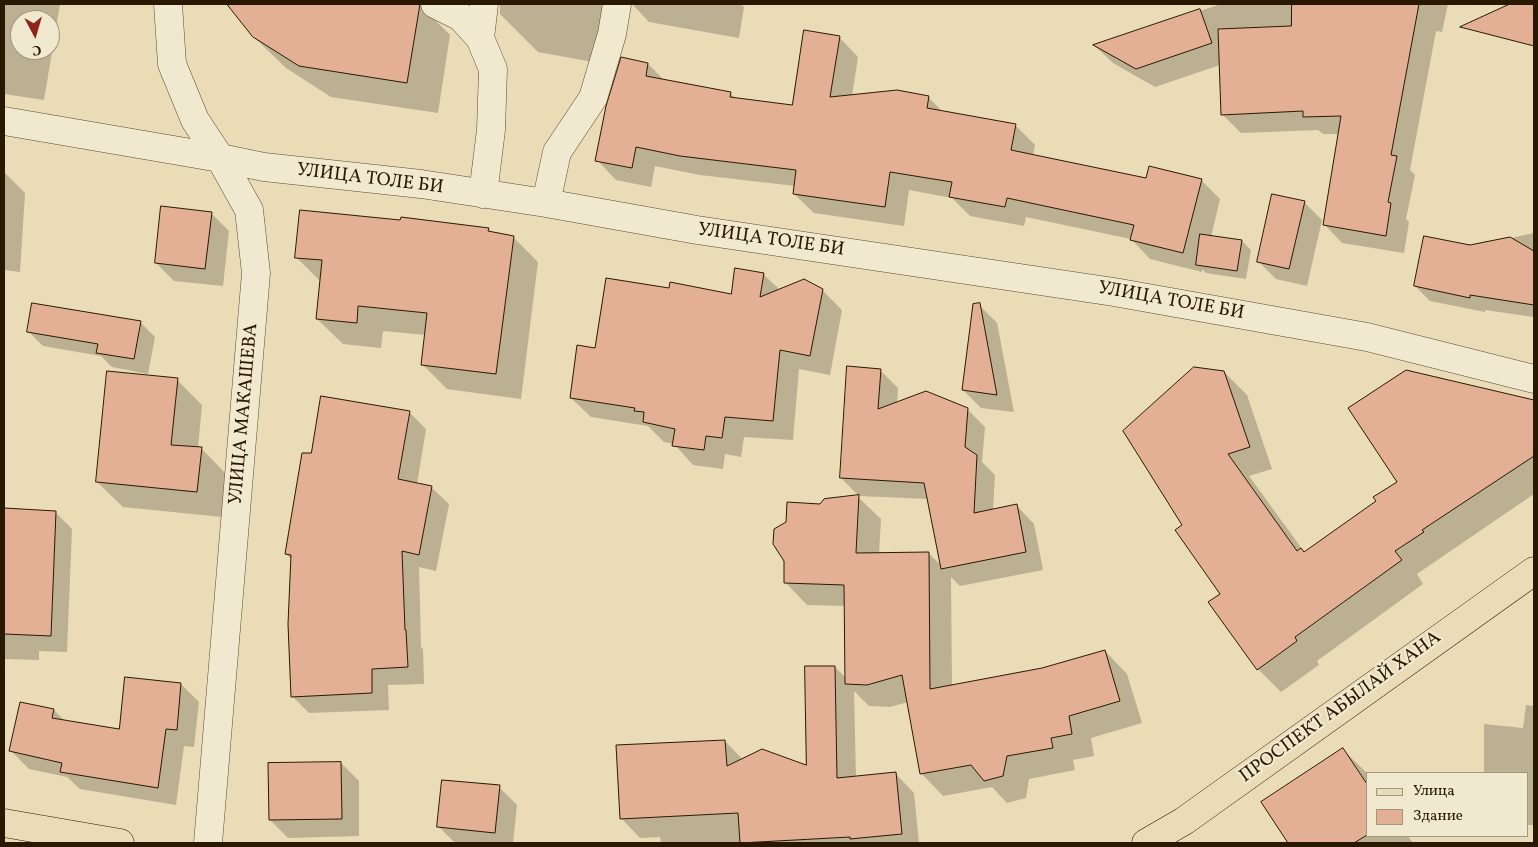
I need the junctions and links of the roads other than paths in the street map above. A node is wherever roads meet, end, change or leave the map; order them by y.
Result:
1 (168, 4) edge
2 (435, 4) edge
3 (484, 4) edge
4 (617, 4) edge
5 (480, 38) junction
6 (4, 121) edge
7 (220, 158) junction
8 (483, 194) junction
9 (546, 203) junction
10 (1534, 379) edge
11 (1534, 570) edge
12 (4, 823) edge
13 (120, 843) edge
14 (208, 843) edge
15 (1146, 843) edge

1 - 7 street, УЛИЦА МАКАШЕВА
2 - 5 street
3 - 5 street
4 - 9 street
5 - 8 street
6 - 7 street, УЛИЦА ТОЛЕ БИ
7 - 8 street, УЛИЦА ТОЛЕ БИ
7 - 14 street, УЛИЦА МАКАШЕВА
8 - 9 street, УЛИЦА ТОЛЕ БИ
9 - 10 street, УЛИЦА ТОЛЕ БИ
11 - 15 main road, ПРОСПЕКТ АБЫЛАЙ ХАНА
12 - 13 main road

